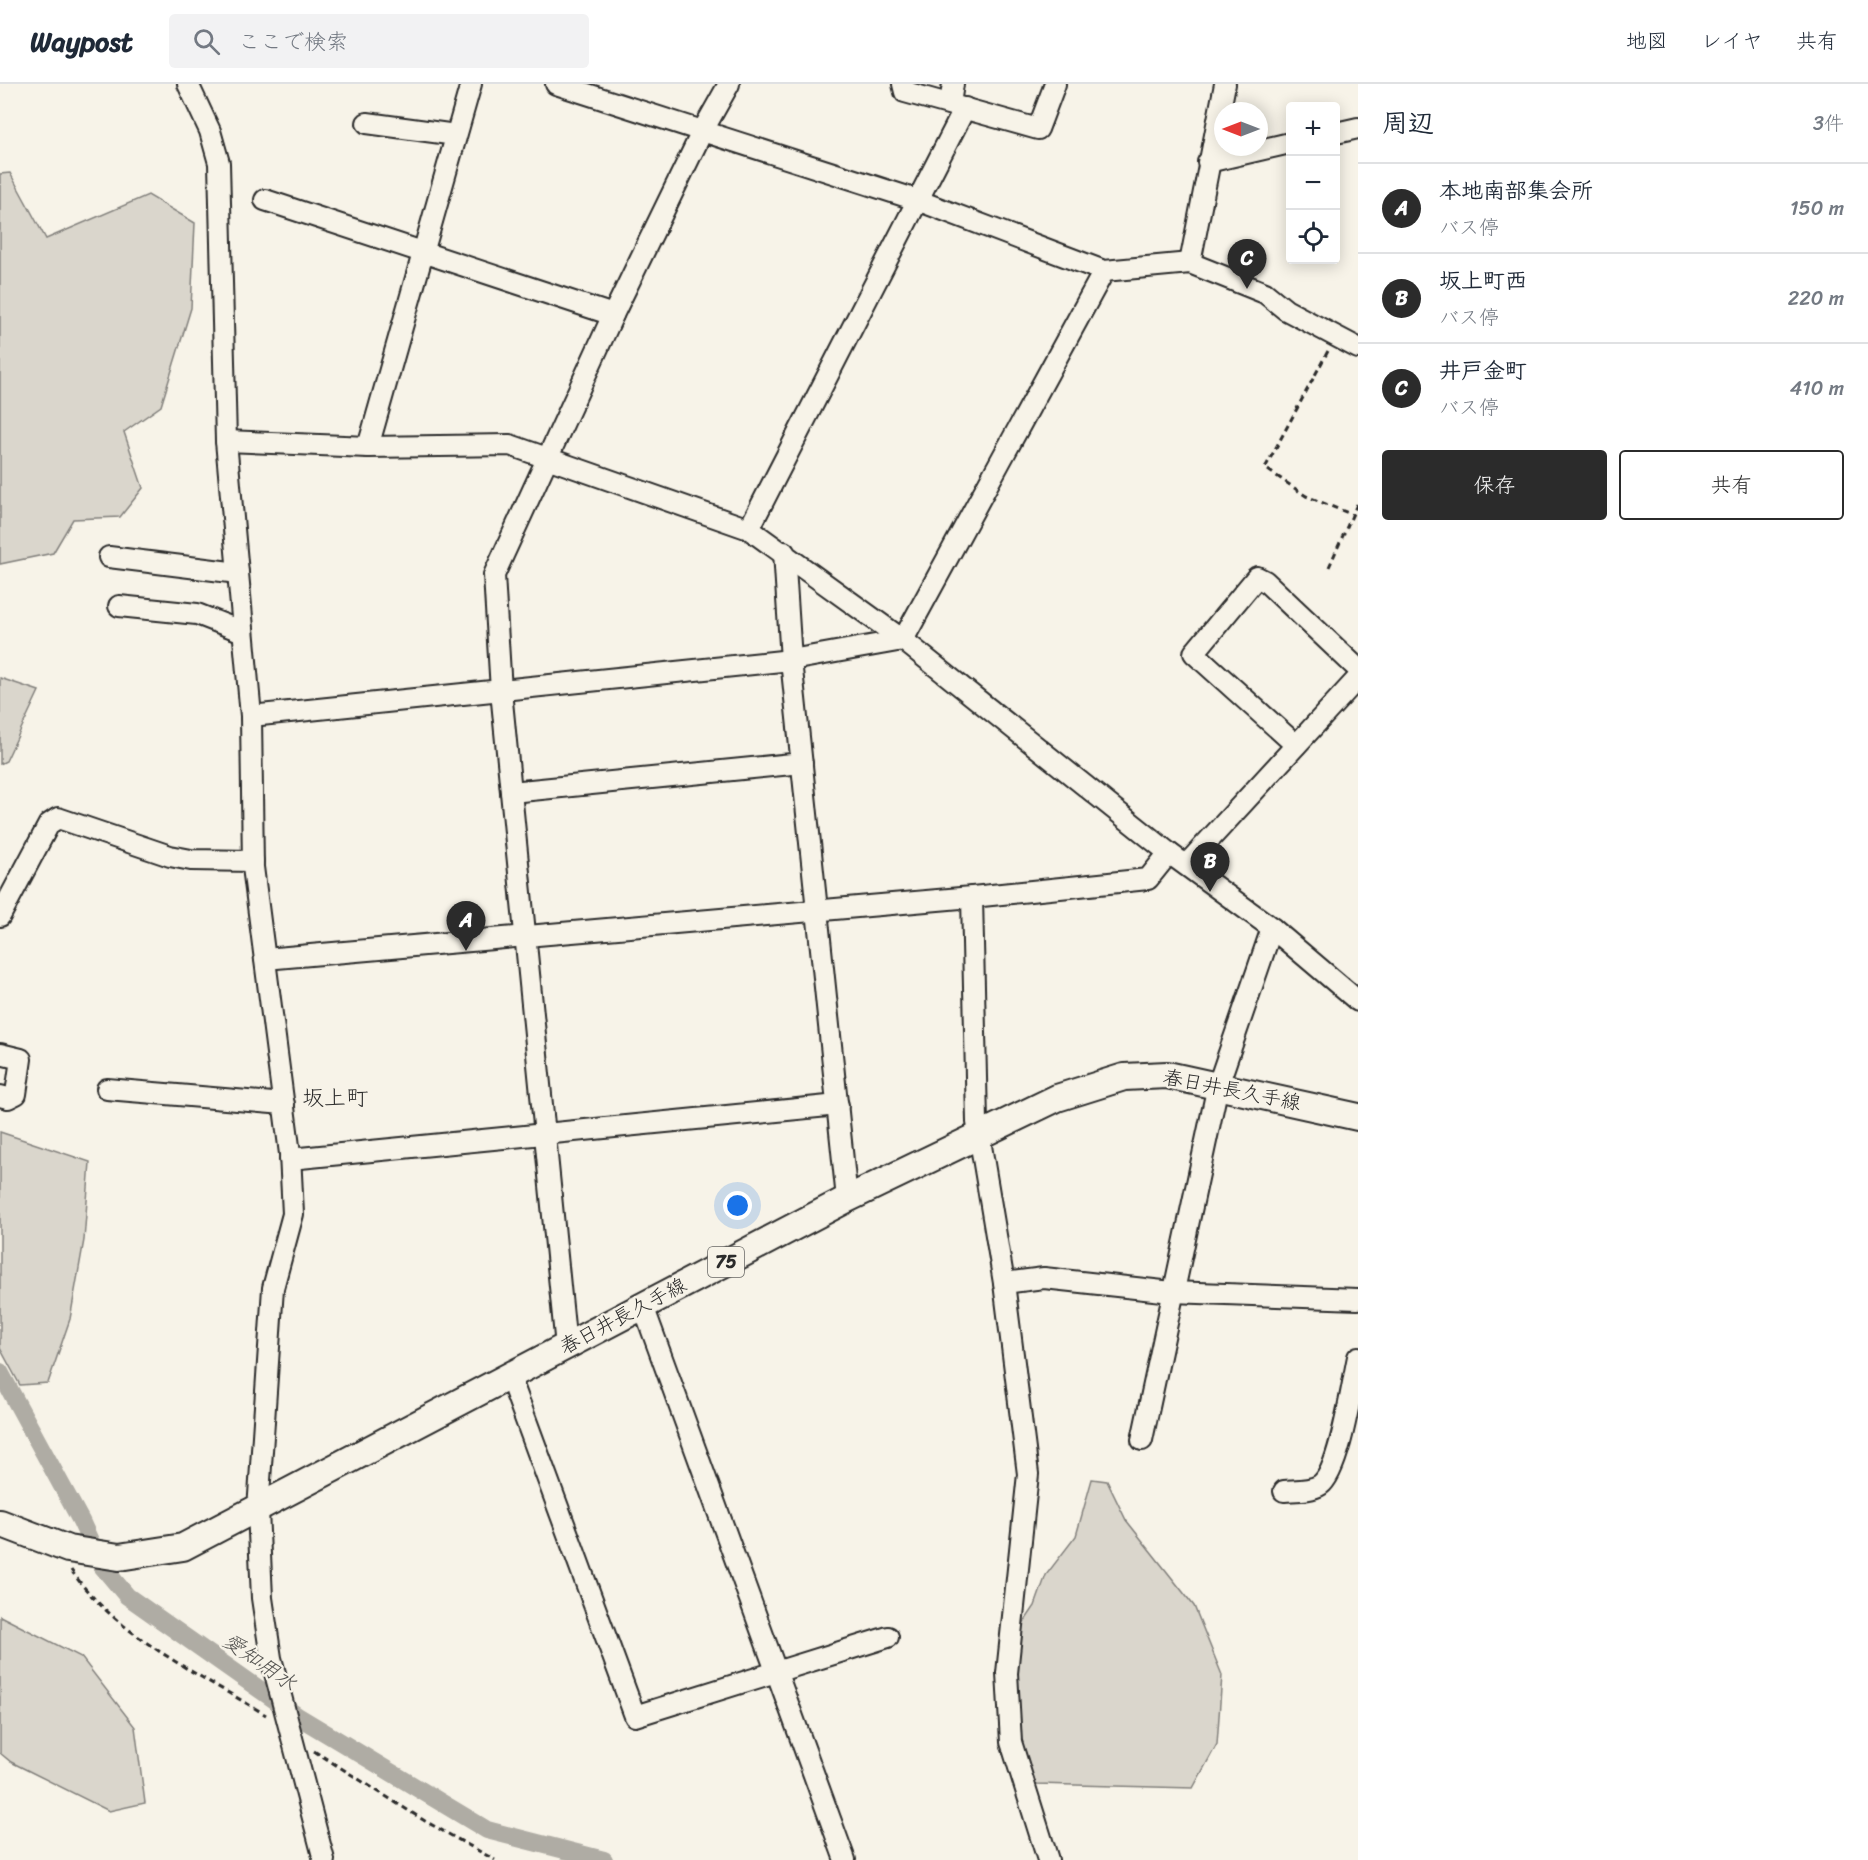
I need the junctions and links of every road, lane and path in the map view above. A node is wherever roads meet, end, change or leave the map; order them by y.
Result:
1 (188, 84) edge
2 (471, 84) edge
3 (556, 84) edge
4 (729, 84) edge
5 (903, 84) edge
6 (953, 84) edge
7 (1055, 84) edge
8 (1226, 84) edge
9 (958, 106) junction
10 (367, 123) dead end
11 (1358, 128) edge
12 (702, 132) junction
13 (1340, 132) edge
14 (456, 135) junction
15 (1286, 144) edge
16 (1208, 162) junction
17 (266, 200) dead end
18 (916, 201) junction
19 (423, 250) junction
20 (1190, 263) junction
21 (1104, 270) junction
22 (613, 315) junction
23 (1336, 337) junction
24 (1358, 348) edge
25 (226, 441) junction
26 (368, 447) junction
27 (547, 456) junction
28 (1358, 502) edge
29 (1353, 515) junction
30 (749, 530) junction
31 (783, 552) junction
32 (110, 557) dead end
33 (1329, 567) dead end
34 (238, 573) junction
35 (119, 606) dead end
36 (243, 632) junction
37 (903, 640) junction
38 (790, 660) junction
39 (1358, 669) edge
40 (1358, 678) edge
41 (501, 691) junction
42 (251, 716) junction
43 (1296, 745) junction
44 (802, 764) junction
45 (511, 792) junction
46 (1169, 853) junction
47 (253, 861) junction
48 (1187, 864) junction
49 (972, 897) junction
50 (819, 911) junction
51 (0, 916) edge
52 (1272, 928) junction
53 (527, 937) junction
54 (265, 960) junction
55 (1358, 1000) edge
56 (0, 1054) edge
57 (1218, 1085) junction
58 (107, 1089) dead end
59 (0, 1096) edge
60 (284, 1104) junction
61 (838, 1105) junction
62 (1358, 1117) edge
63 (982, 1134) junction
64 (545, 1135) junction
65 (290, 1158) junction
66 (847, 1199) junction
67 (1004, 1283) junction
68 (1172, 1292) junction
69 (1358, 1299) edge
70 (643, 1306) junction
71 (566, 1347) junction
72 (1358, 1357) edge
73 (510, 1377) junction
74 (1142, 1440) dead end
75 (1284, 1491) dead end
76 (258, 1510) junction
77 (0, 1523) edge
78 (60, 1546) junction
79 (888, 1637) dead end
80 (777, 1674) junction
81 (289, 1724) junction
82 (324, 1860) edge
83 (495, 1860) edge
84 (845, 1860) edge
85 (1048, 1860) edge

1 - 25 street
2 - 14 street
3 - 12 street
4 - 12 street
5 - 9 street
6 - 9 street
7 - 9 street
8 - 16 street
9 - 18 street
10 - 14 street
11 - 13 street
12 - 18 street
12 - 22 street
14 - 19 street
15 - 16 street
16 - 20 street
17 - 19 street
18 - 21 street
18 - 30 street
19 - 22 street
19 - 26 street
20 - 21 street
20 - 23 street
21 - 37 street
22 - 27 street
23 - 24 street
23 - 29 path
25 - 26 street
25 - 34 street
26 - 27 street
27 - 30 street
27 - 41 street
28 - 29 path
29 - 33 path
30 - 31 street
31 - 37 street
31 - 38 street
32 - 34 street
34 - 36 street
35 - 36 street
36 - 42 street
37 - 38 street
37 - 46 street
38 - 41 street
38 - 44 street
39 - 43 street
40 - 43 street
41 - 42 street
41 - 45 street
42 - 47 street
43 - 48 street
44 - 45 street
44 - 50 street
45 - 53 street
46 - 48 street
46 - 49 street
47 - 51 street
47 - 54 street
48 - 52 street
49 - 50 street
49 - 63 street
50 - 53 street
50 - 61 street
52 - 55 street
52 - 57 street
53 - 54 street
53 - 64 street
54 - 60 street
56 - 59 street
57 - 62 main road, 春日井長久手線 / 75
57 - 63 main road, 春日井長久手線 / 75
57 - 68 street
58 - 60 street
60 - 65 street
61 - 64 street
61 - 66 street
63 - 66 main road, 春日井長久手線 / 75
63 - 67 street
64 - 65 street
64 - 71 street
65 - 76 street
66 - 70 main road, 春日井長久手線 / 75
67 - 68 street
67 - 85 street
68 - 69 street
68 - 74 street
70 - 71 main road, 春日井長久手線 / 75
70 - 80 street
71 - 73 main road, 春日井長久手線 / 75
72 - 75 street
73 - 76 main road, 春日井長久手線 / 75
73 - 80 street
76 - 78 main road, 春日井長久手線 / 75
76 - 81 street
77 - 78 main road, 春日井長久手線 / 75
78 - 81 path
79 - 80 street
80 - 84 street
81 - 82 street
81 - 83 path

